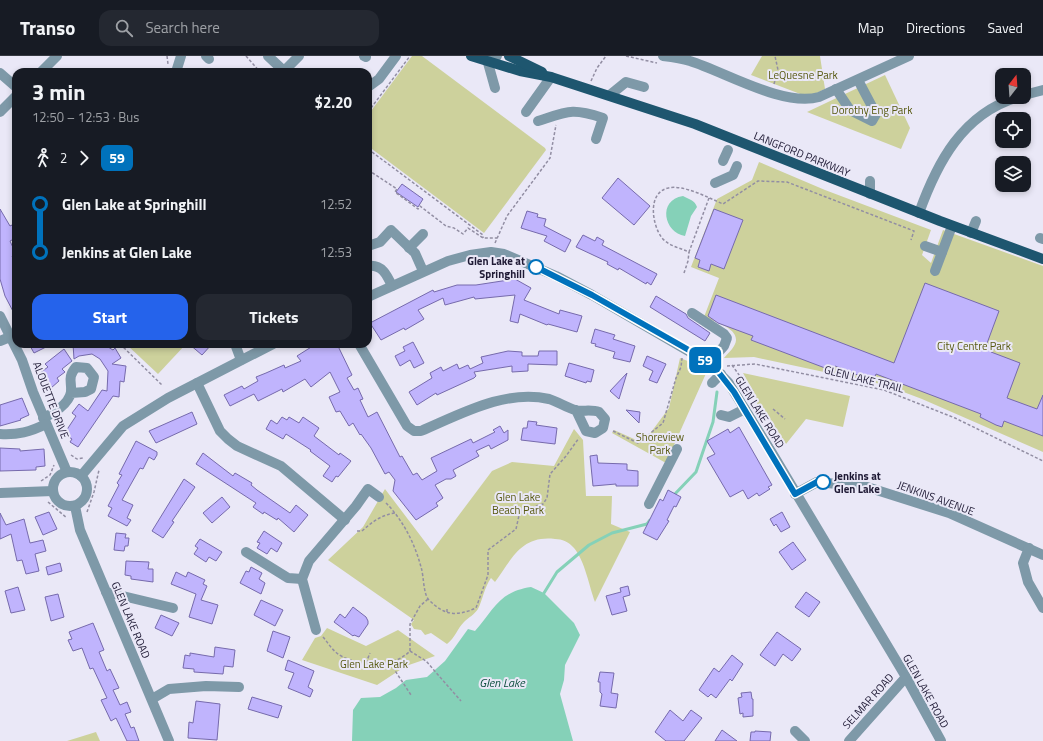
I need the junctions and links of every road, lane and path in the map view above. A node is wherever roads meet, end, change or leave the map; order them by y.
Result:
1 (57, 56) edge
2 (181, 56) edge
3 (246, 56) edge
4 (268, 56) edge
5 (299, 56) edge
6 (396, 56) edge
7 (410, 56) edge
8 (471, 56) edge
9 (497, 56) edge
10 (509, 56) edge
11 (663, 56) edge
12 (775, 56) edge
13 (909, 56) edge
14 (689, 58) edge
15 (488, 63) junction
16 (45, 68) edge
17 (177, 68) edge
18 (256, 68) edge
19 (281, 68) edge
20 (288, 68) edge
21 (0, 73) edge
22 (551, 77) junction
23 (858, 80) junction
24 (12, 84) edge
25 (372, 84) edge
26 (644, 87) dead end
27 (495, 88) dead end
28 (773, 88) dead end
29 (836, 89) junction
30 (1043, 90) edge
31 (1031, 93) edge
32 (610, 95) junction
33 (12, 100) edge
34 (999, 104) edge
35 (372, 107) edge
36 (0, 112) edge
37 (526, 112) dead end
38 (538, 121) dead end
39 (558, 122) dead end
40 (596, 139) dead end
41 (728, 150) dead end
42 (372, 152) edge
43 (723, 161) dead end
44 (736, 166) dead end
45 (372, 173) edge
46 (870, 181) dead end
47 (716, 184) dead end
48 (870, 194) junction
49 (709, 198) junction
50 (919, 213) junction
51 (976, 221) dead end
52 (952, 226) junction
53 (971, 233) junction
54 (423, 234) dead end
55 (483, 238) junction
56 (910, 240) dead end
57 (372, 245) edge
58 (925, 246) dead end
59 (409, 248) junction
60 (689, 252) junction
61 (942, 252) junction
62 (1043, 259) edge
63 (372, 266) edge
64 (423, 271) junction
65 (935, 271) dead end
66 (684, 273) dead end
67 (392, 286) junction
68 (372, 295) edge
69 (692, 313) dead end
70 (0, 316) edge
71 (10, 337) junction
72 (0, 341) edge
73 (12, 341) edge
74 (16, 348) edge
75 (124, 348) edge
76 (236, 348) edge
77 (265, 348) edge
78 (361, 348) edge
79 (694, 353) junction
80 (241, 360) junction
81 (732, 365) junction
82 (716, 368) junction
83 (197, 383) junction
84 (712, 383) dead end
85 (162, 386) dead end
86 (753, 390) dead end
87 (71, 393) dead end
88 (745, 409) junction
89 (773, 409) dead end
90 (576, 410) junction
91 (721, 414) dead end
92 (785, 419) dead end
93 (45, 421) junction
94 (603, 428) junction
95 (586, 431) junction
96 (0, 434) edge
97 (677, 449) dead end
98 (68, 452) dead end
99 (84, 458) dead end
100 (54, 460) dead end
101 (1043, 461) edge
102 (102, 466) dead end
103 (67, 472) junction
104 (81, 476) junction
105 (36, 482) dead end
106 (53, 491) junction
107 (0, 492) edge
108 (795, 494) junction
109 (379, 497) joint
110 (42, 502) dead end
111 (649, 504) dead end
112 (75, 506) junction
113 (395, 513) junction
114 (86, 516) dead end
115 (345, 520) junction
116 (69, 521) dead end
117 (357, 531) dead end
118 (1029, 548) junction
119 (246, 552) dead end
120 (1043, 556) edge
121 (302, 580) junction
122 (106, 592) junction
123 (428, 599) junction
124 (172, 608) dead end
125 (447, 608) dead end
126 (1043, 608) edge
127 (446, 612) junction
128 (316, 630) joint
129 (410, 651) junction
130 (370, 653) dead end
131 (390, 662) junction
132 (366, 664) junction
133 (906, 677) junction
134 (239, 687) dead end
135 (411, 695) dead end
136 (152, 699) junction
137 (461, 701) dead end
138 (795, 731) dead end
139 (169, 741) edge
140 (805, 741) edge
141 (849, 741) edge
142 (941, 741) edge

1 - 16 street
2 - 17 street
3 - 18 path
4 - 19 street
5 - 20 street
6 - 25 street
7 - 35 path
8 - 15 main road, LANGFORD PARKWAY
9 - 15 street
10 - 22 main road, LANGFORD PARKWAY
11 - 14 street
12 - 28 path
13 - 23 street
14 - 29 street
15 - 22 main road, LANGFORD PARKWAY
15 - 27 street
21 - 24 street
22 - 32 main road, LANGFORD PARKWAY
22 - 37 street
23 - 29 street
23 - 29 street
26 - 32 street
30 - 31 street
32 - 48 main road, LANGFORD PARKWAY
33 - 36 street
34 - 50 street
38 - 40 street
39 - 55 path
41 - 43 street
42 - 55 path
44 - 47 street
45 - 55 path
46 - 48 street
48 - 50 main road, LANGFORD PARKWAY
49 - 56 path
49 - 60 path
49 - 60 path
50 - 52 main road, LANGFORD PARKWAY
51 - 53 street
52 - 53 main road, LANGFORD PARKWAY
52 - 61 street
53 - 62 main road, LANGFORD PARKWAY
54 - 59 street
57 - 59 street
58 - 61 street
59 - 64 street
60 - 66 path
61 - 65 street
63 - 67 street
64 - 67 street, GLEN LAKE ROAD
64 - 79 street, GLEN LAKE ROAD
67 - 68 street, GLEN LAKE ROAD
69 - 82 street
70 - 71 street, ALOUETTE DRIVE
71 - 72 street
71 - 73 street, ALOUETTE DRIVE
74 - 93 street, ALOUETTE DRIVE
75 - 85 path
76 - 80 street
77 - 80 street
78 - 90 street
79 - 82 street, GLEN LAKE ROAD
79 - 94 path
80 - 83 street
81 - 82 path, GLEN LAKE TRAIL
81 - 86 path
81 - 101 path, GLEN LAKE TRAIL
82 - 84 street
82 - 88 street, GLEN LAKE ROAD
83 - 104 street
83 - 115 street
87 - 93 street
88 - 91 street
88 - 108 street, GLEN LAKE ROAD
89 - 92 path
90 - 94 street
90 - 95 street
93 - 96 street
93 - 103 street, ALOUETTE DRIVE
94 - 95 street
95 - 127 path
97 - 111 street
98 - 99 path
100 - 105 path
102 - 114 path
103 - 104 street
103 - 106 street
104 - 112 street
106 - 107 street
106 - 112 street
108 - 118 street, JENKINS AVENUE
108 - 133 street, GLEN LAKE ROAD
109 - 113 path
109 - 115 street
110 - 116 path
112 - 122 street, GLEN LAKE ROAD
113 - 117 path
113 - 123 path
115 - 121 street
118 - 120 street, JENKINS AVENUE
118 - 126 street
119 - 121 street
121 - 128 street
122 - 124 street
122 - 136 street, GLEN LAKE ROAD
123 - 127 path
123 - 129 path
125 - 127 path
128 - 132 path
129 - 131 path
129 - 137 path
130 - 132 path
131 - 132 path
131 - 135 path
133 - 141 street, SELMAR ROAD
133 - 142 street, GLEN LAKE ROAD
134 - 136 street
136 - 139 street, GLEN LAKE ROAD
138 - 140 street

